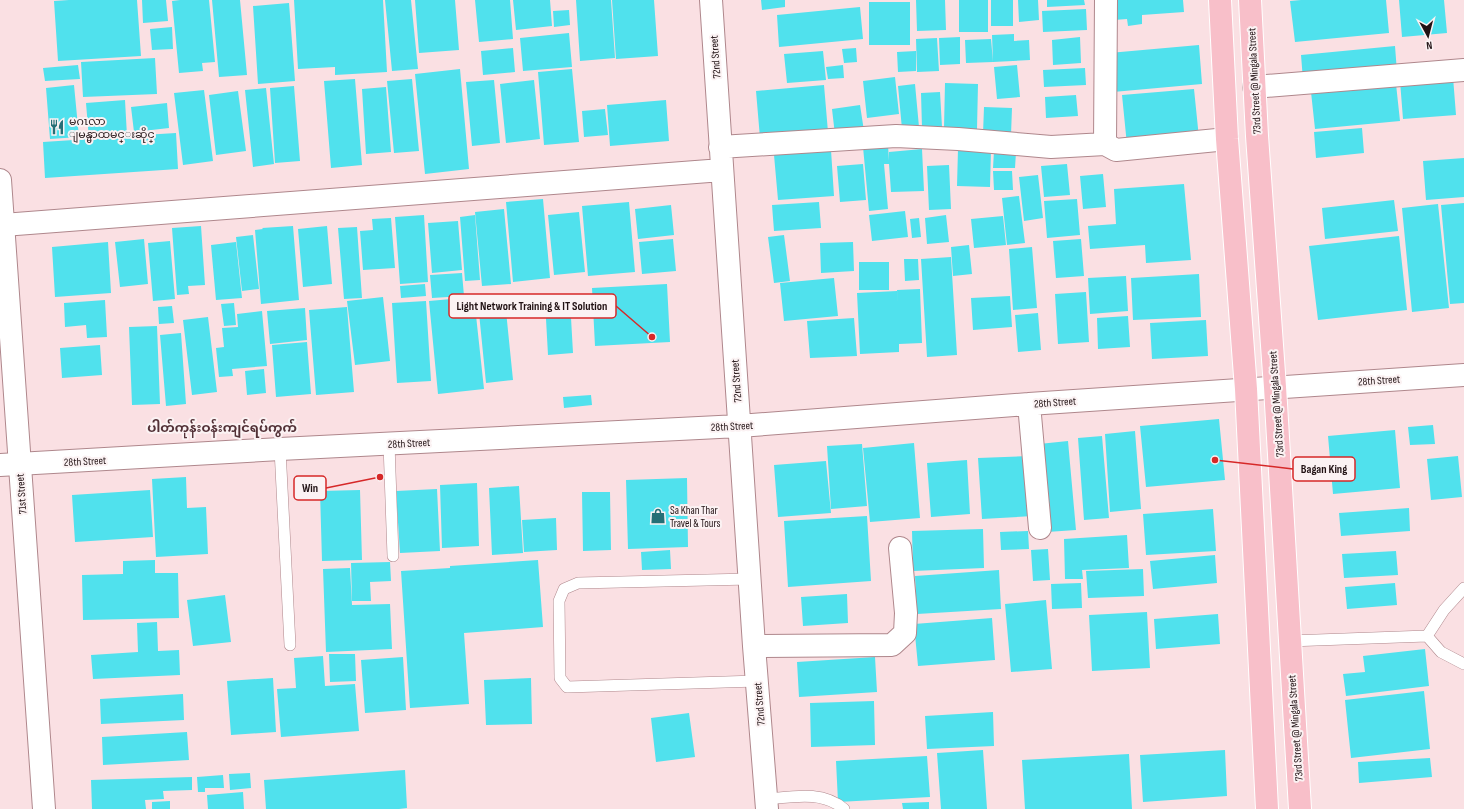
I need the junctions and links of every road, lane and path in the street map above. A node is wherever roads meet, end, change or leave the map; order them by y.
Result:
1 (711, 0) edge
2 (1106, 0) edge
3 (1220, 0) edge
4 (1250, 0) edge
5 (1464, 70) edge
6 (1254, 87) junction
7 (1227, 139) junction
8 (1105, 144) junction
9 (720, 146) junction
10 (722, 170) junction
11 (0, 180) edge
12 (3, 225) junction
13 (1464, 375) edge
14 (1276, 387) junction
15 (1246, 389) junction
16 (1029, 404) junction
17 (739, 426) junction
18 (389, 444) junction
19 (280, 449) junction
20 (10, 465) edge
21 (1040, 528) dead end
22 (900, 548) dead end
23 (393, 556) dead end
24 (750, 579) junction
25 (1464, 588) edge
26 (1427, 636) junction
27 (1289, 641) junction
28 (290, 645) dead end
29 (754, 646) junction
30 (1464, 664) edge
31 (757, 681) junction
32 (767, 804) edge
33 (44, 809) edge
34 (844, 809) edge
35 (1267, 809) edge
36 (1300, 809) edge

1 - 9 street, 72nd Street
2 - 8 street
3 - 7 main road
4 - 6 main road, 73rd Street @ Mingala Street
5 - 6 street
6 - 14 main road, 73rd Street @ Mingala Street
7 - 8 street
7 - 15 main road
8 - 9 street
9 - 10 street, 72nd Street
10 - 12 street
10 - 17 street, 72nd Street
11 - 12 street, 71st Street
12 - 20 street, 71st Street
13 - 14 street, 28th Street
14 - 15 street, 28th Street
14 - 27 main road, 73rd Street @ Mingala Street
15 - 16 street, 28th Street
15 - 35 main road
16 - 17 street, 28th Street
16 - 21 street
17 - 18 street, 28th Street
17 - 24 street, 72nd Street
18 - 19 street, 28th Street
18 - 23 lane
19 - 20 street, 28th Street
19 - 28 lane
20 - 33 street, 71st Street
22 - 29 street
24 - 29 street, 72nd Street
24 - 31 lane
25 - 26 lane
26 - 27 lane
26 - 30 lane
27 - 36 main road, 73rd Street @ Mingala Street
29 - 31 street, 72nd Street
31 - 32 street, 72nd Street
32 - 34 lane

